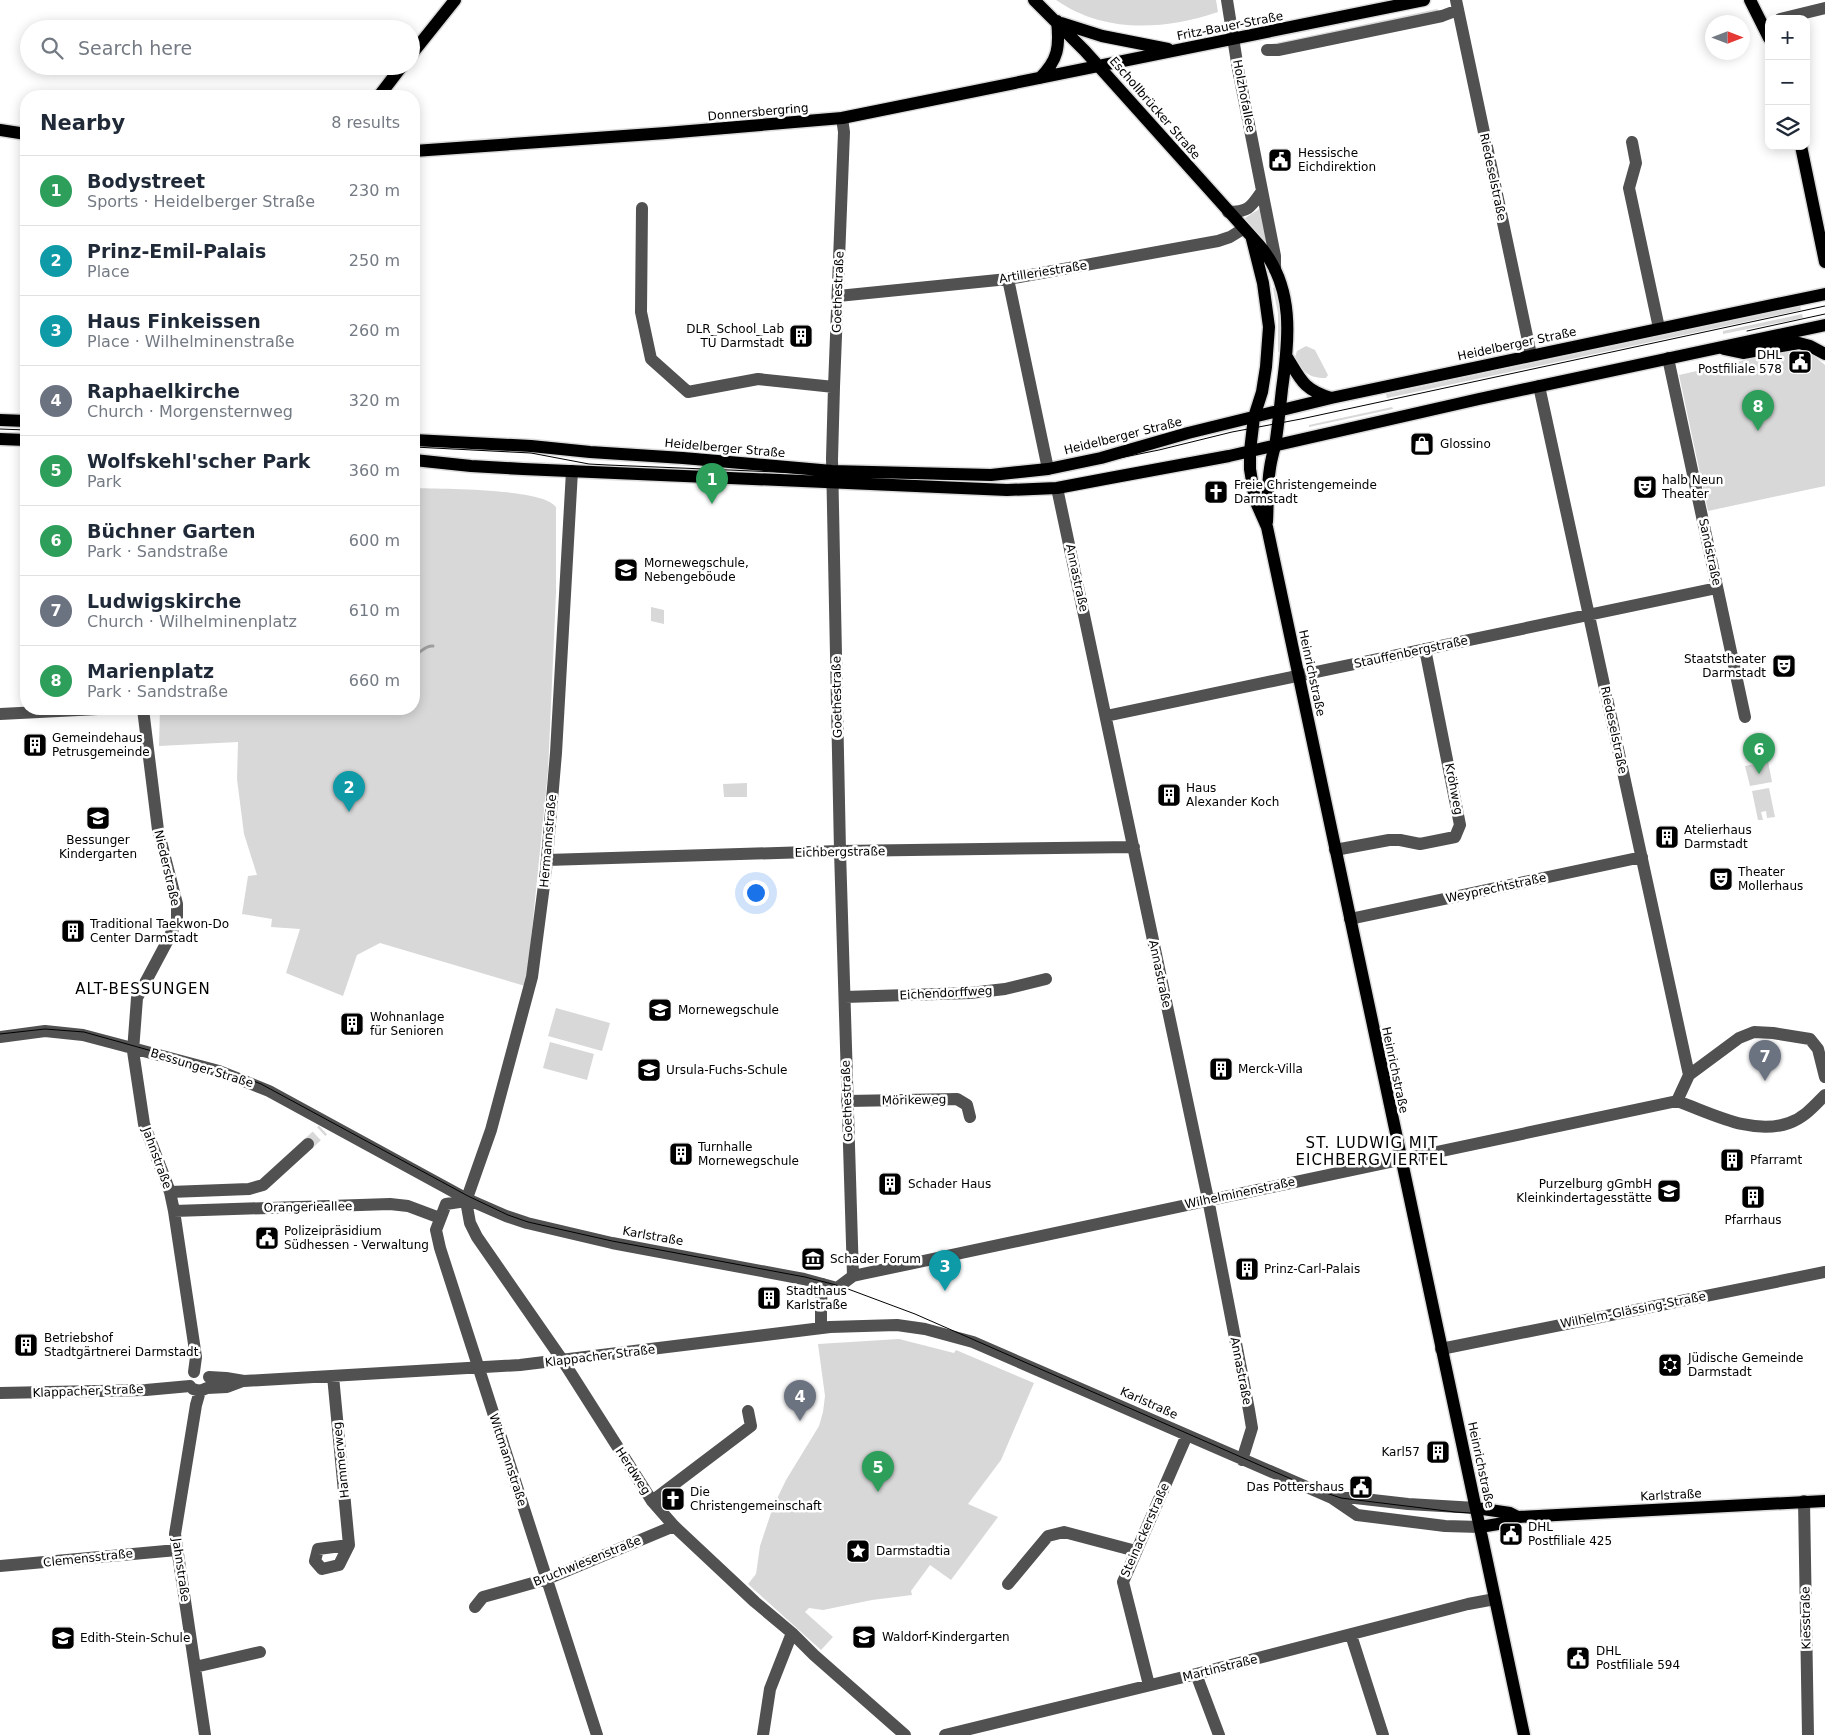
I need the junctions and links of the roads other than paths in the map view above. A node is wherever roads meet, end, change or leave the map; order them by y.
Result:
1 (1034, 0) edge
2 (1227, 0) edge
3 (1424, 0) edge
4 (1750, 0) edge
5 (452, 1) edge
6 (1457, 5) edge
7 (1825, 8) edge
8 (1796, 15) edge
9 (1057, 21) junction
10 (1765, 21) edge
11 (1234, 38) junction
12 (420, 43) edge
13 (1267, 50) dead end
14 (1175, 51) junction
15 (1100, 66) junction
16 (395, 75) edge
17 (1040, 78) junction
18 (384, 90) edge
19 (842, 118) junction
20 (0, 130) edge
21 (20, 133) edge
22 (1632, 142) dead end
23 (1803, 150) edge
24 (420, 151) edge
25 (1262, 191) junction
26 (642, 208) dead end
27 (1228, 212) junction
28 (1243, 229) junction
29 (1252, 239) junction
30 (1825, 262) edge
31 (1275, 270) junction
32 (1008, 279) junction
33 (1825, 294) edge
34 (838, 296) junction
35 (1825, 326) edge
36 (1659, 328) junction
37 (1722, 348) junction
38 (1825, 354) edge
39 (1531, 355) junction
40 (1287, 357) junction
41 (1668, 358) junction
42 (1539, 386) junction
43 (834, 387) junction
44 (1331, 398) junction
45 (1279, 410) junction
46 (1254, 416) junction
47 (0, 420) edge
48 (20, 421) edge
49 (0, 439) edge
50 (20, 440) edge
51 (420, 440) edge
52 (1275, 444) junction
53 (573, 451) junction
54 (1250, 451) junction
55 (420, 461) edge
56 (1048, 469) junction
57 (572, 471) junction
58 (833, 477) junction
59 (1057, 488) junction
60 (1267, 527) junction
61 (1717, 588) junction
62 (1589, 615) junction
63 (1425, 649) junction
64 (1298, 676) junction
65 (20, 713) edge
66 (0, 714) edge
67 (144, 715) edge
68 (1106, 716) junction
69 (1745, 717) dead end
70 (1134, 847) junction
71 (1335, 850) junction
72 (840, 851) junction
73 (1642, 857) junction
74 (547, 860) junction
75 (1350, 919) junction
76 (1046, 979) dead end
77 (845, 997) junction
78 (0, 1037) edge
79 (133, 1048) junction
80 (1690, 1075) junction
81 (1825, 1077) edge
82 (1825, 1095) edge
83 (847, 1101) junction
84 (1677, 1101) junction
85 (970, 1117) dead end
86 (308, 1144) tunnel mouth
87 (1400, 1159) junction
88 (170, 1192) junction
89 (1208, 1199) junction
90 (467, 1200) junction
91 (174, 1210) junction
92 (440, 1218) junction
93 (1825, 1272) edge
94 (853, 1276) junction
95 (823, 1284) junction
96 (837, 1288) joint
97 (821, 1328) junction
98 (954, 1336) joint
99 (1441, 1349) junction
100 (562, 1361) junction
101 (478, 1369) junction
102 (333, 1376) junction
103 (198, 1382) junction
104 (0, 1393) edge
105 (748, 1411) dead end
106 (1187, 1435) junction
107 (1242, 1460) junction
108 (1332, 1498) junction
109 (652, 1501) junction
110 (1804, 1501) junction
111 (1825, 1501) edge
112 (1476, 1508) junction
113 (1518, 1517) junction
114 (674, 1526) junction
115 (1480, 1527) junction
116 (349, 1545) dead end
117 (177, 1550) junction
118 (1136, 1551) junction
119 (0, 1566) edge
120 (547, 1579) junction
121 (1008, 1584) dead end
122 (1495, 1599) junction
123 (475, 1607) dead end
124 (792, 1633) junction
125 (1351, 1635) junction
126 (260, 1652) dead end
127 (196, 1666) junction
128 (1196, 1674) junction
129 (1149, 1685) junction
130 (205, 1735) edge
131 (597, 1735) edge
132 (762, 1735) edge
133 (905, 1735) edge
134 (945, 1735) edge
135 (1219, 1735) edge
136 (1383, 1735) edge
137 (1524, 1735) edge
138 (1808, 1735) edge

1 - 9 main road, Eschollbrücker Straße
2 - 11 street, Holzhofallee
3 - 11 main road, Fritz-Bauer-Straße
4 - 10 main road
5 - 12 main road
6 - 13 street
6 - 39 street, Riedeselstraße
7 - 8 street
9 - 14 main road
9 - 15 main road, Eschollbrücker Straße
9 - 17 main road
11 - 14 main road, Fritz-Bauer-Straße
11 - 25 street, Holzhofallee
14 - 15 main road, Fritz-Bauer-Straße
15 - 17 main road, Donnersbergring
15 - 27 main road, Eschollbrücker Straße
16 - 18 main road
17 - 19 main road, Donnersbergring
19 - 24 main road, Donnersbergring
19 - 34 street, Goethestraße
20 - 21 main road
22 - 36 street
23 - 30 main road
25 - 27 street
25 - 31 street, Holzhofallee
26 - 43 street
27 - 28 main road, Eschollbrücker Straße
28 - 29 main road, Eschollbrücker Straße
28 - 32 street, Artilleriestraße
29 - 31 main road, Eschollbrücker Straße
29 - 46 main road, Eschollbrücker Straße
31 - 40 main road, Eschollbrücker Straße
32 - 34 street, Artilleriestraße
32 - 56 street
33 - 36 main road, Heidelberger Straße
34 - 43 street, Goethestraße
35 - 37 main road, Heidelberger Straße
36 - 39 main road, Heidelberger Straße
37 - 38 main road
37 - 41 main road, Heidelberger Straße
39 - 44 main road, Heidelberger Straße
40 - 44 main road
40 - 45 main road, Eschollbrücker Straße
41 - 42 main road, Heidelberger Straße
41 - 61 street, Sandstraße
42 - 52 main road, Heidelberger Straße
42 - 62 street, Riedeselstraße
43 - 58 street, Goethestraße
44 - 45 main road, Heidelberger Straße
45 - 46 main road, Heidelberger Straße
45 - 52 main road, Heinrichstraße
46 - 54 main road, Heinrichstraße
46 - 56 main road, Heidelberger Straße
47 - 48 main road
49 - 50 main road
51 - 53 main road, Heidelberger Straße
52 - 54 main road, Heidelberger Straße
52 - 60 main road, Heinrichstraße
53 - 57 main road
53 - 58 main road, Heidelberger Straße
54 - 59 main road, Heidelberger Straße
54 - 60 main road, Heinrichstraße
55 - 57 main road, Heidelberger Straße
56 - 58 main road, Heidelberger Straße
57 - 58 main road, Heidelberger Straße
57 - 74 street, Hermannstraße
58 - 59 main road, Heidelberger Straße
58 - 72 street, Goethestraße
59 - 68 street, Annastraße
60 - 64 main road, Heinrichstraße
61 - 62 street, Stauffenbergstraße
61 - 69 street, Sandstraße
62 - 63 street, Stauffenbergstraße
62 - 73 street, Riedeselstraße
63 - 64 street, Stauffenbergstraße
63 - 71 street, Kröhweg
64 - 68 street, Stauffenbergstraße
64 - 71 main road, Heinrichstraße
65 - 66 street
67 - 79 street, Niederstraße
68 - 70 street, Annastraße
70 - 72 street, Eichbergstraße
70 - 89 street, Annastraße
71 - 75 main road, Heinrichstraße
72 - 74 street, Eichbergstraße
72 - 77 street, Goethestraße
73 - 75 street, Weyprechtstraße
73 - 80 street, Riedeselstraße
74 - 90 street, Hermannstraße
75 - 87 main road, Heinrichstraße
76 - 77 street, Eichendorffweg
77 - 83 street, Goethestraße
78 - 79 street, Bessunger Straße
79 - 88 street, Jahnstraße
79 - 90 street, Bessunger Straße
80 - 81 street
80 - 84 street
82 - 84 street
83 - 85 street, Mörikeweg
83 - 94 street, Goethestraße
84 - 87 street, Wilhelminenstraße
86 - 88 street
87 - 89 street, Wilhelminenstraße
87 - 99 main road, Heinrichstraße
88 - 91 street, Jahnstraße
89 - 94 street, Wilhelminenstraße
89 - 107 street, Annastraße
90 - 92 street
90 - 95 street, Karlstraße
90 - 100 street, Herdweg
91 - 92 street, Orangerieallee
91 - 103 street, Jahnstraße
92 - 101 street, Wittmannstraße
93 - 99 street, Wilhelm-Glässing-Straße
94 - 96 street, Wilhelminenstraße
95 - 96 street, Karlstraße
95 - 97 street
97 - 98 street, Klappacher Straße
97 - 100 street, Klappacher Straße
98 - 106 street, Karlstraße
99 - 112 main road, Heinrichstraße
100 - 101 street, Klappacher Straße
100 - 109 street, Herdweg
101 - 102 street, Klappacher Straße
101 - 120 street, Wittmannstraße
102 - 103 street, Klappacher Straße
102 - 116 street, Hammerweg
103 - 104 street, Klappacher Straße
103 - 117 street, Jahnstraße
105 - 109 street
106 - 107 street, Karlstraße
106 - 118 street, Steinackerstraße
107 - 108 street, Karlstraße
108 - 112 street, Karlstraße
108 - 115 street, Karlstraße
109 - 114 street, Herdweg
110 - 111 main road, Karlstraße
110 - 113 main road, Karlstraße
110 - 138 street, Kiesstraße
112 - 113 main road, Karlstraße
112 - 115 main road, Heinrichstraße
113 - 115 main road, Karlstraße
114 - 120 street, Bruchwiesenstraße
114 - 124 street, Herdweg
115 - 122 main road, Heinrichstraße
117 - 119 street, Clemensstraße
117 - 127 street, Jahnstraße
118 - 121 street
118 - 129 street, Steinackerstraße
120 - 123 street, Bruchwiesenstraße
120 - 131 street, Wittmannstraße
122 - 125 street, Martinstraße
122 - 137 main road, Heinrichstraße
124 - 132 street
124 - 133 street, Herdweg
125 - 128 street, Martinstraße
125 - 136 street
126 - 127 street
127 - 130 street, Jahnstraße
128 - 129 street, Martinstraße
128 - 135 street
129 - 134 street, Martinstraße

